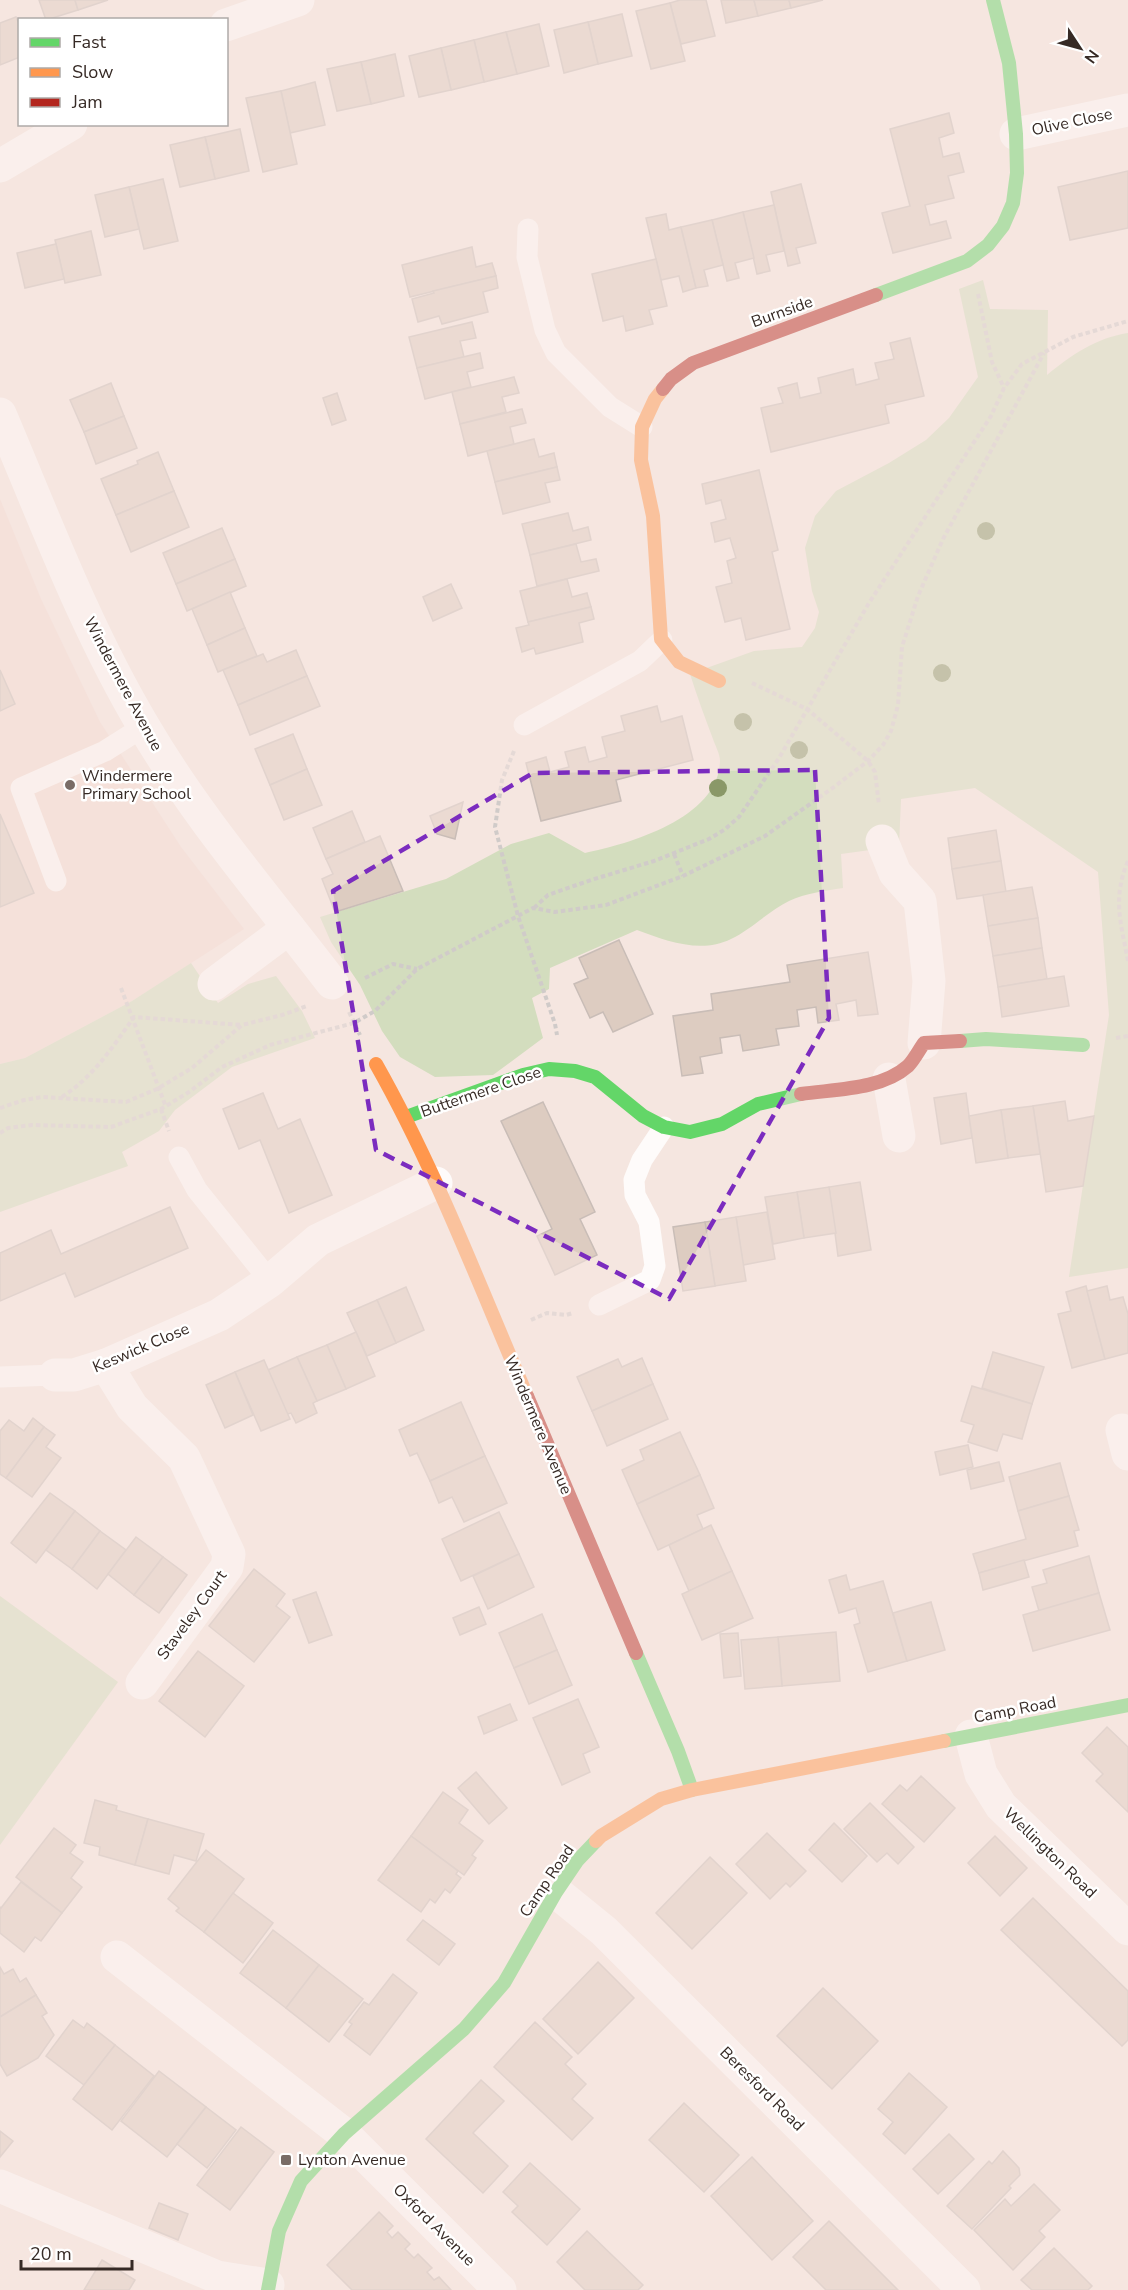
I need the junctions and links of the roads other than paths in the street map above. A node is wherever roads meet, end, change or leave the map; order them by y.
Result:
1 (298, 0) edge
2 (993, 0) edge
3 (228, 24) edge
4 (1128, 110) edge
5 (67, 126) edge
6 (1016, 134) junction
7 (0, 166) edge
8 (528, 229) dead end
9 (0, 414) edge
10 (642, 428) junction
11 (662, 640) junction
12 (719, 681) road end
13 (524, 725) road end
14 (143, 727) junction
15 (882, 841) road end
16 (56, 882) dead end
17 (289, 928) junction
18 (214, 984) dead end
19 (335, 988) road end
20 (924, 1043) junction
21 (1083, 1045) dead end
22 (376, 1064) road end
23 (889, 1079) junction
24 (406, 1117) junction
25 (664, 1127) junction
26 (899, 1136) dead end
27 (179, 1157) dead end
28 (436, 1183) junction
29 (270, 1281) junction
30 (599, 1305) road end
31 (106, 1365) junction
32 (55, 1375) joint
33 (0, 1377) edge
34 (142, 1683) dead end
35 (1128, 1705) edge
36 (971, 1736) junction
37 (692, 1790) junction
38 (556, 1892) junction
39 (1128, 1929) edge
40 (117, 1957) dead end
41 (344, 2134) junction
42 (0, 2186) edge
43 (268, 2287) edge
44 (500, 2290) edge
45 (964, 2290) edge

1 - 3 street
2 - 6 street, Burnside
4 - 6 street, Olive Close
5 - 7 street
6 - 10 street, Burnside
8 - 10 lane
9 - 14 street, Windermere Avenue
10 - 11 street, Burnside
11 - 12 street
11 - 13 lane
14 - 16 lane
14 - 17 street, Windermere Avenue
15 - 20 street
17 - 18 street
17 - 19 street, Windermere Avenue
20 - 21 street
20 - 23 street, Buttermere Close
22 - 24 street, Windermere Avenue
23 - 25 street, Buttermere Close
23 - 26 street
24 - 25 street, Buttermere Close
24 - 28 street, Windermere Avenue
25 - 30 lane
27 - 29 lane
28 - 29 street, Keswick Close
28 - 37 street, Windermere Avenue
29 - 31 street, Keswick Close
31 - 32 street, Keswick Close
31 - 34 street, Staveley Court
32 - 33 lane, Keswick Close
35 - 36 street, Camp Road
36 - 37 street, Camp Road
36 - 39 street, Wellington Road
37 - 38 street, Camp Road
38 - 41 street, Camp Road
38 - 45 street, Beresford Road
40 - 41 street
41 - 43 street, Camp Road
41 - 44 street, Oxford Avenue
42 - 43 street

